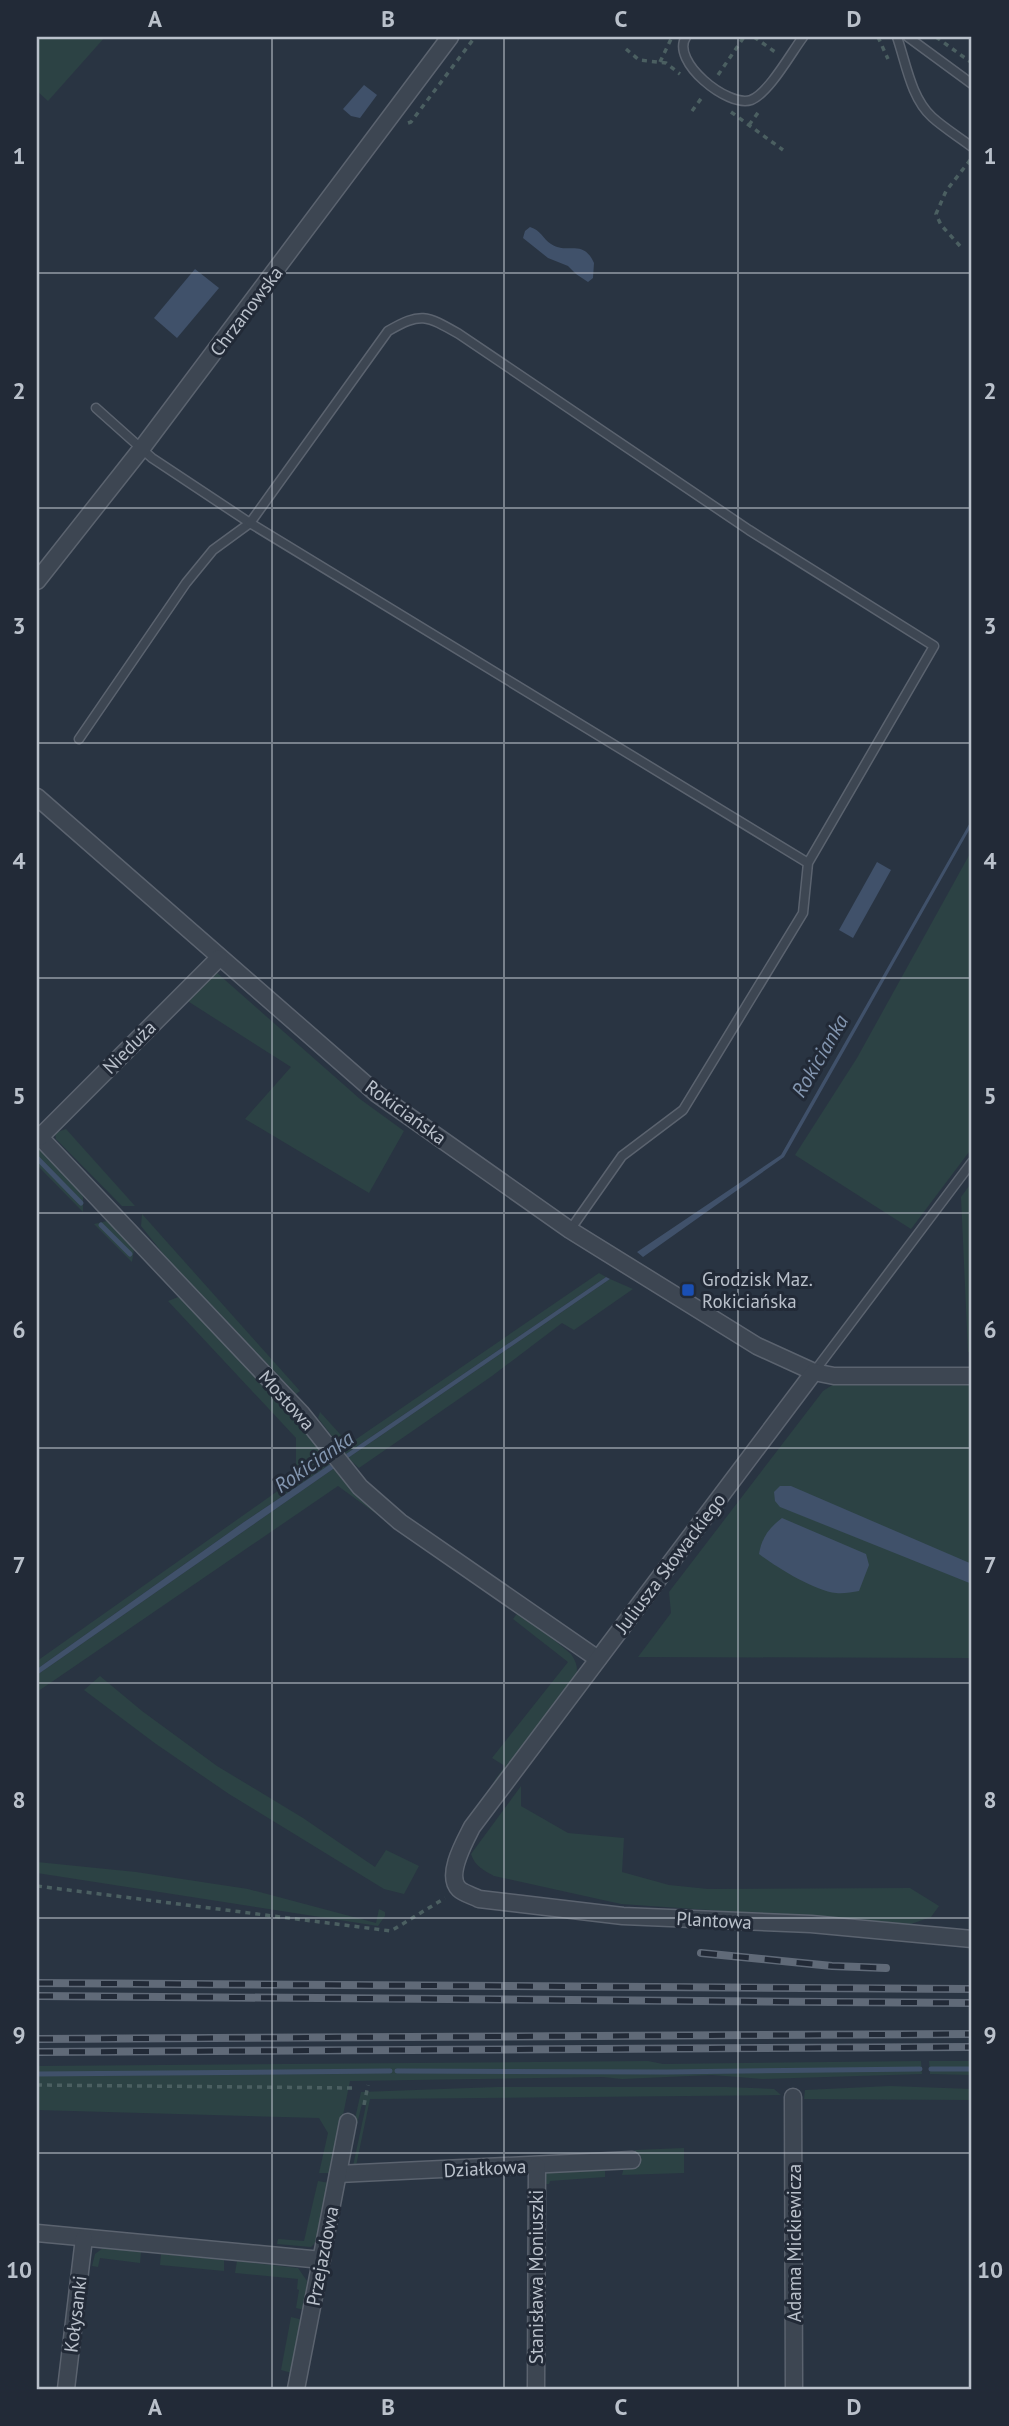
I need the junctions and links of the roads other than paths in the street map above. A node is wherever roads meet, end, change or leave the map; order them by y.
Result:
1 (450, 37) edge
2 (686, 37) edge
3 (803, 37) edge
4 (897, 37) edge
5 (908, 37) edge
6 (972, 84) edge
7 (972, 147) edge
8 (96, 408) dead end
9 (142, 448) junction
10 (250, 523) junction
11 (37, 581) edge
12 (79, 739) dead end
13 (37, 797) edge
14 (808, 863) junction
15 (219, 958) junction
16 (38, 1135) edge
17 (972, 1162) edge
18 (570, 1230) junction
19 (814, 1372) junction
20 (972, 1376) edge
21 (598, 1659) junction
22 (459, 1889) joint
23 (972, 1939) edge
24 (793, 2097) dead end
25 (348, 2122) dead end
26 (632, 2160) dead end
27 (537, 2165) junction
28 (338, 2174) junction
29 (37, 2234) edge
30 (84, 2238) junction
31 (322, 2260) junction
32 (66, 2389) edge
33 (296, 2389) edge
34 (536, 2389) edge
35 (794, 2389) edge

1 - 9 street, Chrzanowska
2 - 3 lane
4 - 7 lane
5 - 6 lane
8 - 9 lane
9 - 10 lane
9 - 11 street, Chrzanowska
10 - 12 lane
10 - 14 lane
10 - 14 lane
13 - 15 street, Rokiciańska
14 - 18 lane
15 - 16 street, Nieduża
15 - 18 street, Rokiciańska
16 - 21 street, Mostowa
17 - 19 lane
18 - 19 street, Rokiciańska
19 - 20 street
19 - 21 street, Juliusza Słowackiego
21 - 22 street, Juliusza Słowackiego
22 - 23 street, Plantowa
24 - 35 street, Adama Mickiewicza
25 - 28 street, Przejazdowa
26 - 27 street, Działkowa
27 - 28 street, Działkowa
27 - 34 street, Stanisława Moniuszki
28 - 31 street, Przejazdowa
29 - 30 street
30 - 31 street
30 - 32 street, Kołysanki
31 - 33 street, Przejazdowa

